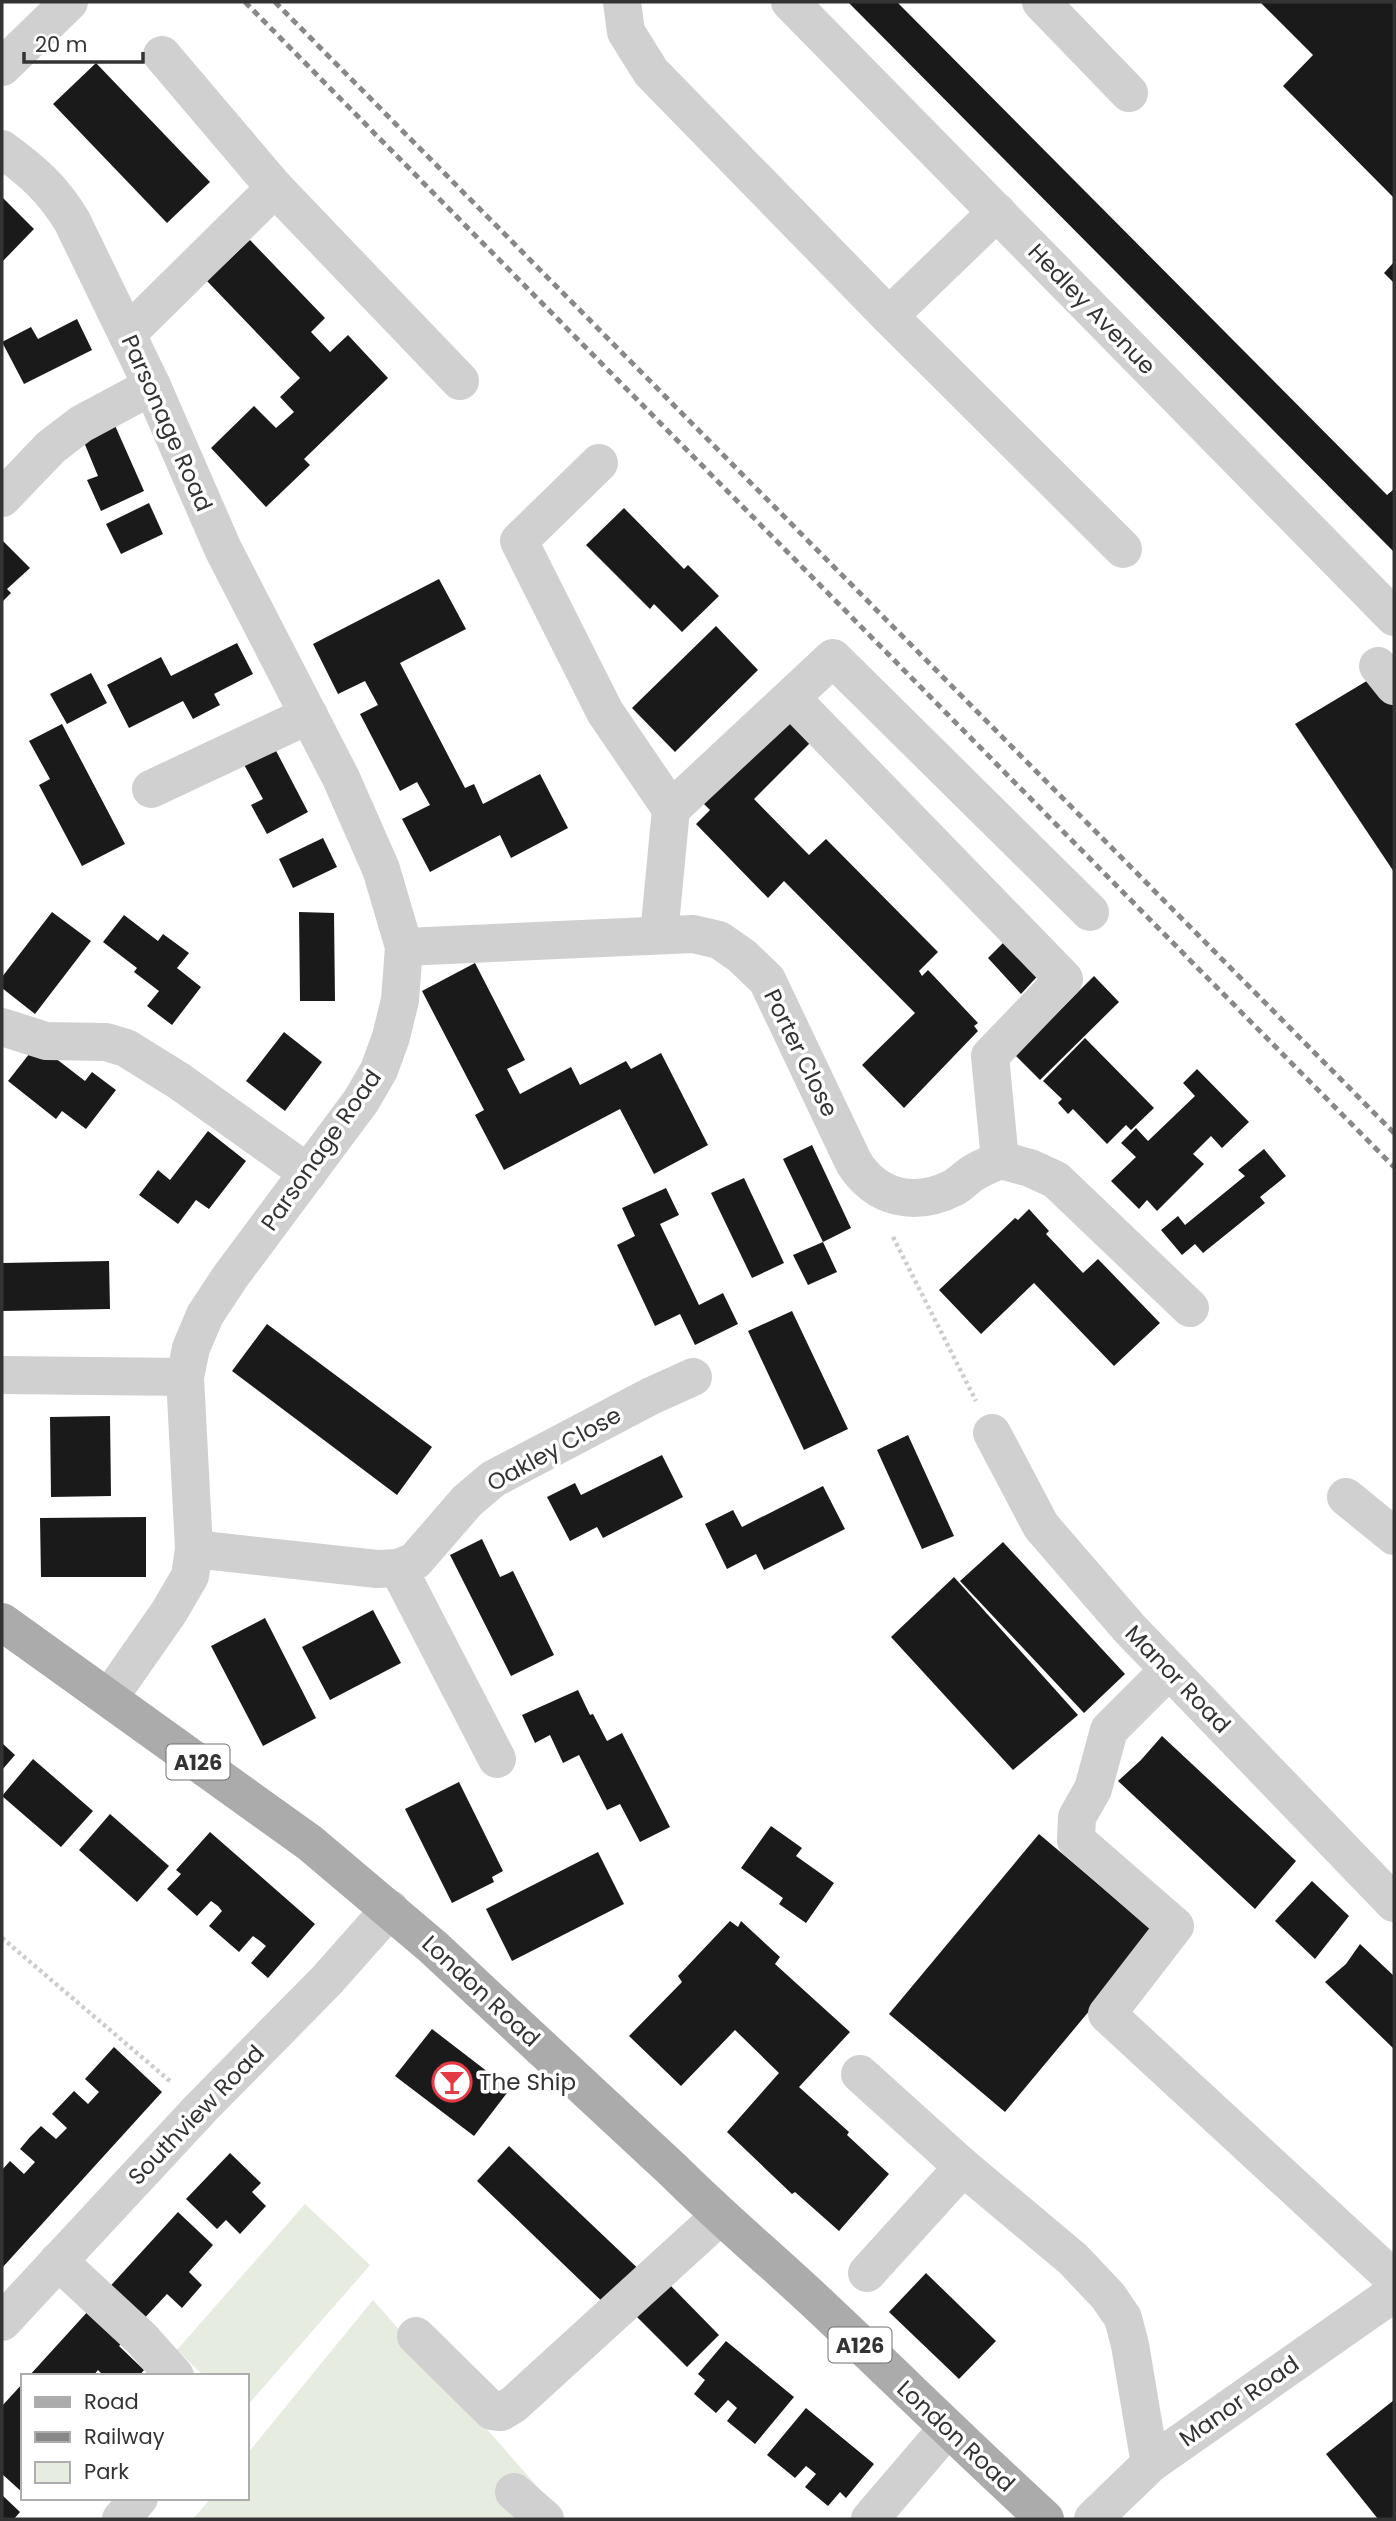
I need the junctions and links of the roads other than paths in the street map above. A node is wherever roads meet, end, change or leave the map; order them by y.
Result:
1 (69, 2) edge
2 (622, 2) edge
3 (790, 2) edge
4 (1041, 2) edge
5 (162, 55) dead end
6 (2, 67) edge
7 (1129, 93) dead end
8 (2, 149) edge
9 (275, 188) junction
10 (997, 212) junction
11 (889, 316) junction
12 (127, 334) junction
13 (460, 381) dead end
14 (152, 386) junction
15 (599, 463) dead end
16 (2, 498) edge
17 (1123, 549) dead end
18 (1394, 617) edge
19 (790, 698) junction
20 (309, 715) junction
21 (151, 789) dead end
22 (671, 808) junction
23 (1090, 912) dead end
24 (659, 935) junction
25 (404, 947) junction
26 (2, 1027) edge
27 (1000, 1160) junction
28 (308, 1172) junction
29 (1190, 1308) dead end
30 (2, 1375) edge
31 (185, 1377) junction
32 (693, 1377) dead end
33 (992, 1433) road end
34 (1346, 1497) dead end
35 (1394, 1536) edge
36 (194, 1549) junction
37 (398, 1568) junction
38 (2, 1622) edge
39 (1169, 1670) junction
40 (110, 1698) junction
41 (497, 1759) dead end
42 (1394, 1903) edge
43 (390, 1909) junction
44 (860, 2074) dead end
45 (963, 2167) junction
46 (719, 2217) junction
47 (58, 2261) junction
48 (867, 2273) dead end
49 (1394, 2279) edge
50 (1394, 2293) edge
51 (2, 2322) edge
52 (416, 2336) dead end
53 (173, 2374) edge
54 (947, 2429) junction
55 (1150, 2463) junction
56 (514, 2492) dead end
57 (137, 2500) edge
58 (121, 2519) edge
59 (545, 2519) edge
60 (870, 2519) edge
61 (1045, 2519) edge
62 (1093, 2519) edge

1 - 6 street
2 - 11 street
3 - 10 street, Hedley Avenue
4 - 7 street
5 - 9 street
8 - 12 street, Parsonage Road
9 - 12 street
9 - 13 street
10 - 11 street
10 - 18 street, Hedley Avenue
11 - 17 street
12 - 14 street, Parsonage Road
14 - 16 street
14 - 20 street, Parsonage Road
15 - 22 street
19 - 22 street
19 - 23 street
19 - 27 street
20 - 21 street
20 - 25 street, Parsonage Road
22 - 24 street
24 - 25 street, Porter Close
24 - 27 street, Porter Close
25 - 28 street, Parsonage Road
26 - 28 street
27 - 29 street
28 - 31 street, Parsonage Road
30 - 31 street
31 - 36 street, Parsonage Road
32 - 37 street, Oakley Close
33 - 39 street, Manor Road
34 - 35 street
36 - 37 street
36 - 40 street, Parsonage Road
37 - 41 street
38 - 40 main road, London Road / A126
39 - 42 street, Manor Road
39 - 49 street
40 - 43 main road, London Road / A126
43 - 46 main road, London Road / A126
43 - 47 street, Southview Road
44 - 45 street
45 - 48 street
45 - 55 street
46 - 52 street
46 - 54 main road, London Road / A126
47 - 51 street, Southview Road
47 - 53 street
50 - 55 street, Manor Road
54 - 60 street
54 - 61 main road, London Road / A126
55 - 62 street, Manor Road
56 - 59 street
57 - 58 street

